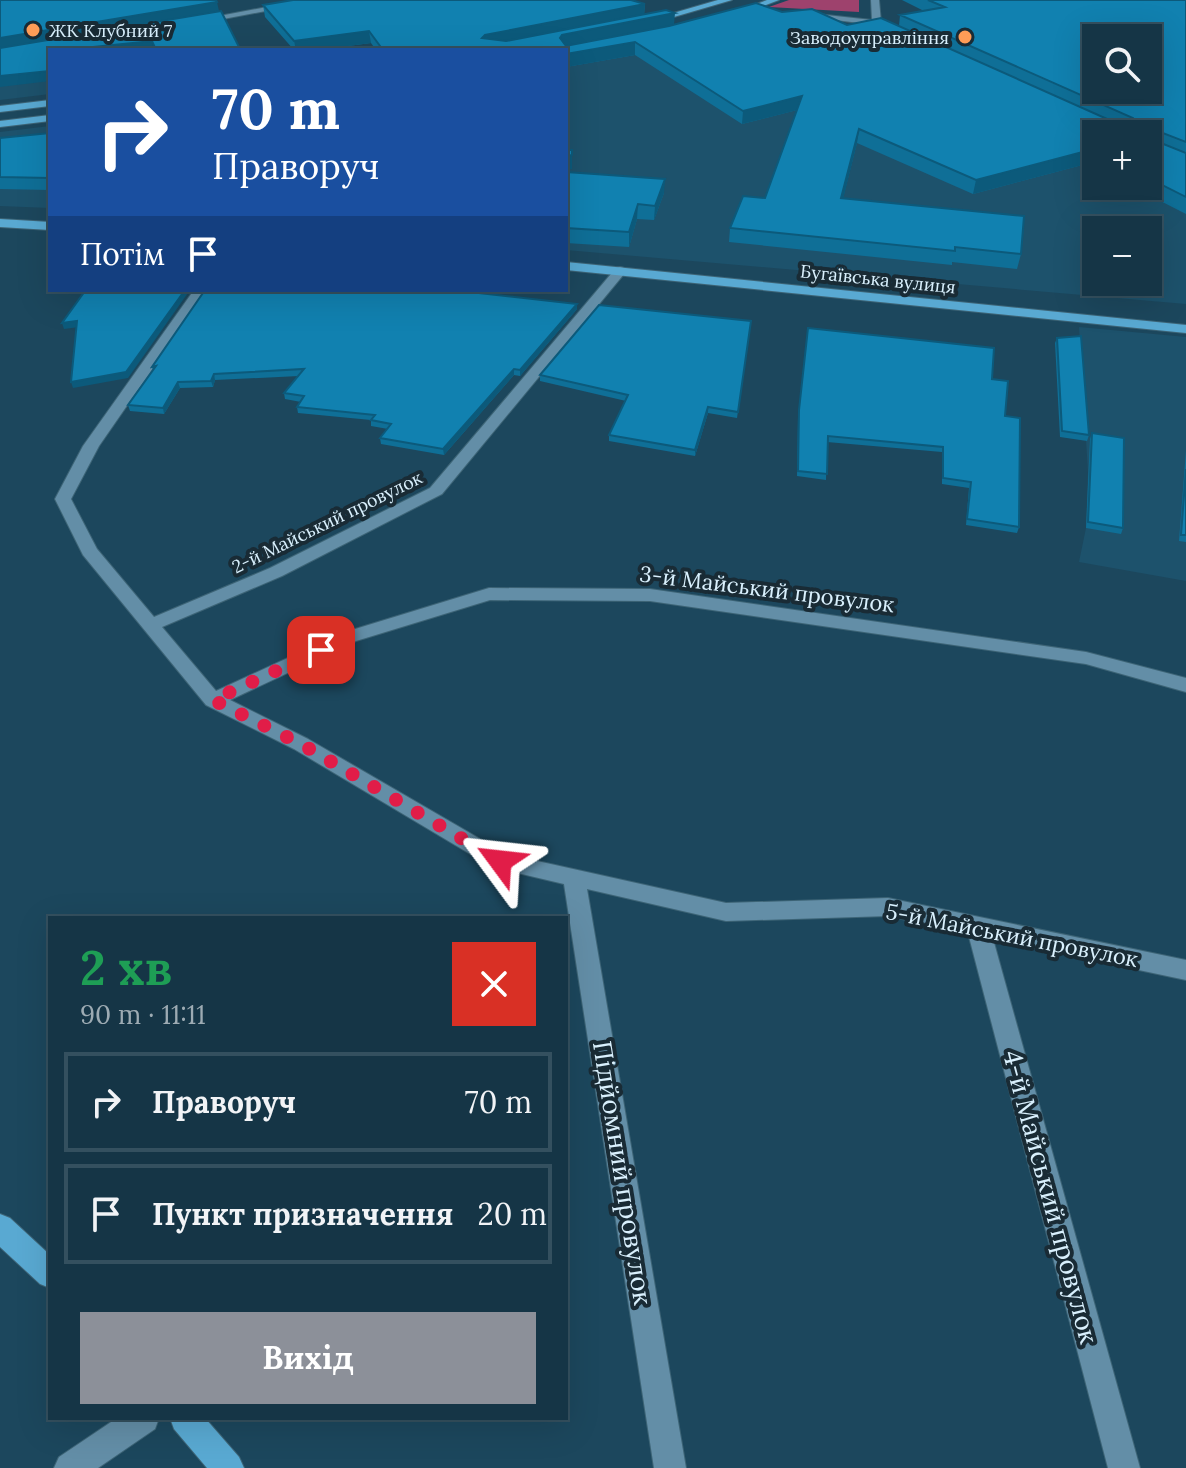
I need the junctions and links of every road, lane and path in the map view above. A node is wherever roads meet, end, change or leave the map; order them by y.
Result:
1 (319, 0) edge
2 (728, 0) edge
3 (775, 0) edge
4 (875, 0) edge
5 (748, 10) junction
6 (777, 12) edge
7 (791, 14) edge
8 (728, 16) edge
9 (188, 22) edge
10 (641, 23) edge
11 (877, 23) junction
12 (906, 36) edge
13 (48, 103) edge
14 (0, 109) edge
15 (48, 118) edge
16 (0, 124) edge
17 (0, 223) edge
18 (48, 226) edge
19 (568, 266) edge
20 (620, 271) junction
21 (200, 292) edge
22 (1186, 329) edge
23 (149, 626) junction
24 (1186, 685) edge
25 (213, 700) junction
26 (574, 878) junction
27 (978, 926) junction
28 (1186, 970) edge
29 (0, 1228) edge
30 (48, 1272) edge
31 (141, 1420) edge
32 (187, 1420) edge
33 (70, 1468) edge
34 (228, 1468) edge
35 (670, 1468) edge
36 (1124, 1468) edge

1 - 9 street
2 - 10 main road
3 - 5 main road
4 - 11 street
5 - 6 street
5 - 8 main road
7 - 11 street
11 - 12 street
13 - 14 main road
15 - 16 main road
17 - 18 main road
19 - 20 main road, Бугаївська вулиця
20 - 22 main road, Бугаївська вулиця
20 - 23 street, 2-й Майський провулок
21 - 23 street
23 - 25 street
24 - 25 street, 3-й Майський провулок
25 - 26 street, 5-й Майський провулок
26 - 27 street, 5-й Майський провулок
26 - 35 street, Підйомний провулок
27 - 28 street, 5-й Майський провулок
27 - 36 street, 4-й Майський провулок
29 - 30 main road
31 - 33 street
32 - 34 main road

